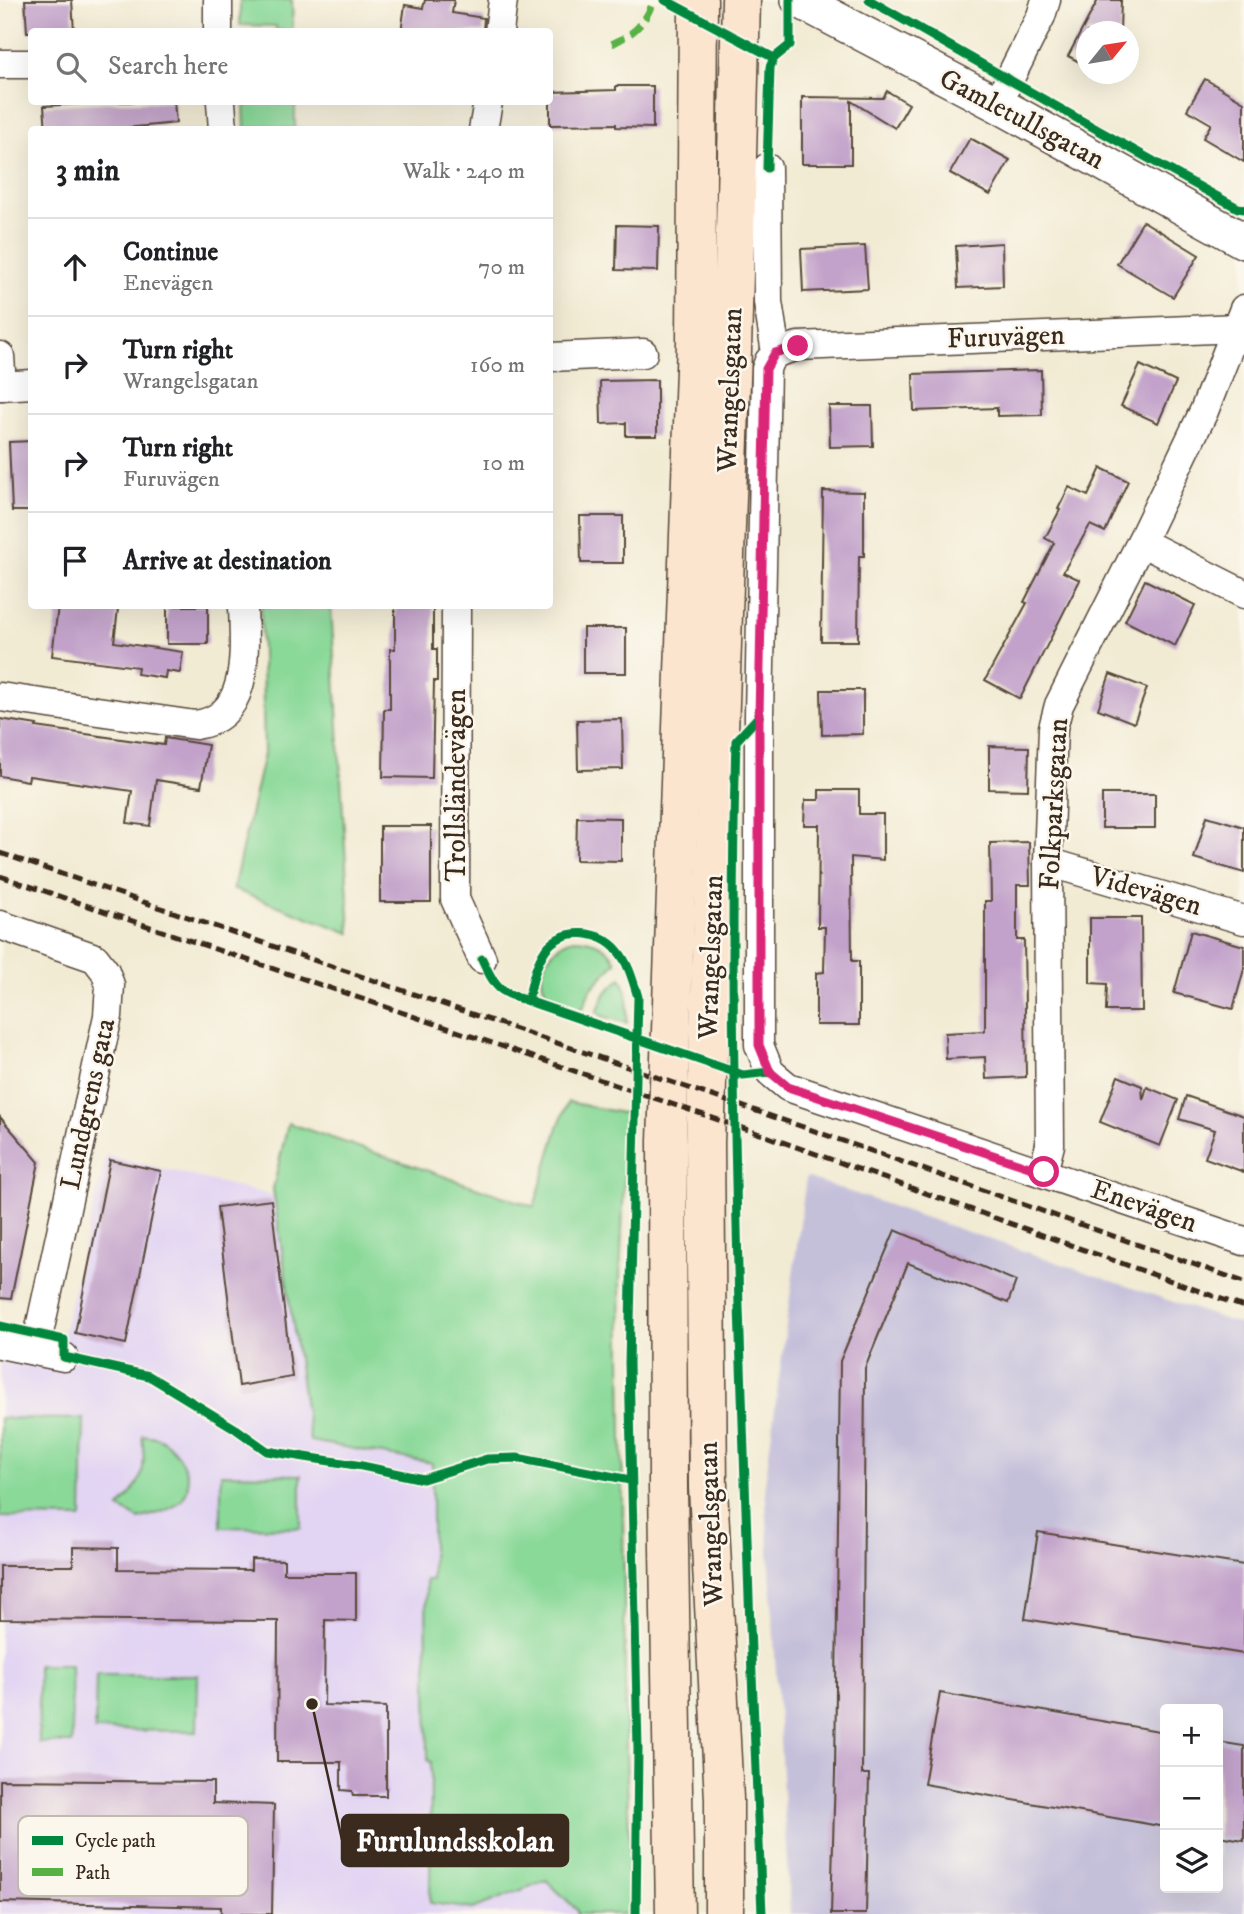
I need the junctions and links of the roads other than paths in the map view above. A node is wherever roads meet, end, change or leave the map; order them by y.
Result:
1 (218, 0) edge
2 (503, 0) edge
3 (698, 0) edge
4 (741, 0) edge
5 (799, 0) edge
6 (1046, 0) edge
7 (218, 28) edge
8 (500, 28) edge
9 (28, 64) edge
10 (0, 65) edge
11 (997, 104) junction
12 (221, 105) edge
13 (487, 105) edge
14 (223, 126) edge
15 (484, 126) edge
16 (767, 168) dead end
17 (1244, 241) edge
18 (1241, 319) edge
19 (643, 353) dead end
20 (775, 353) junction
21 (0, 356) edge
22 (553, 357) edge
23 (28, 384) edge
24 (1, 386) edge
25 (1142, 542) junction
26 (1244, 594) edge
27 (243, 609) edge
28 (456, 609) edge
29 (0, 697) edge
30 (1048, 862) junction
31 (1244, 920) edge
32 (0, 925) edge
33 (482, 958) dead end
34 (770, 1072) joint
35 (1044, 1172) junction
36 (1244, 1241) edge
37 (0, 1344) edge
38 (35, 1351) junction
39 (64, 1357) dead end
40 (675, 1914) edge
41 (724, 1914) edge

1 - 7 street
2 - 8 street
3 - 40 main road, Wrangelsgatan
4 - 41 main road, Wrangelsgatan
5 - 11 street, Gamletullsgatan
6 - 11 street
9 - 10 street
11 - 17 street, Gamletullsgatan
12 - 14 street
13 - 15 street
16 - 20 street
18 - 20 street, Furuvägen
18 - 25 street, Folkparksgatan
19 - 22 street
20 - 34 street, Wrangelsgatan
21 - 24 street
23 - 24 street
25 - 26 street
25 - 30 street, Folkparksgatan
27 - 29 street
28 - 33 street, Trollsländevägen
30 - 31 street, Videvägen
30 - 35 street, Folkparksgatan
32 - 38 street, Lundgrens gata
34 - 35 street, Enevägen
35 - 36 street, Enevägen
37 - 38 street
38 - 39 street

